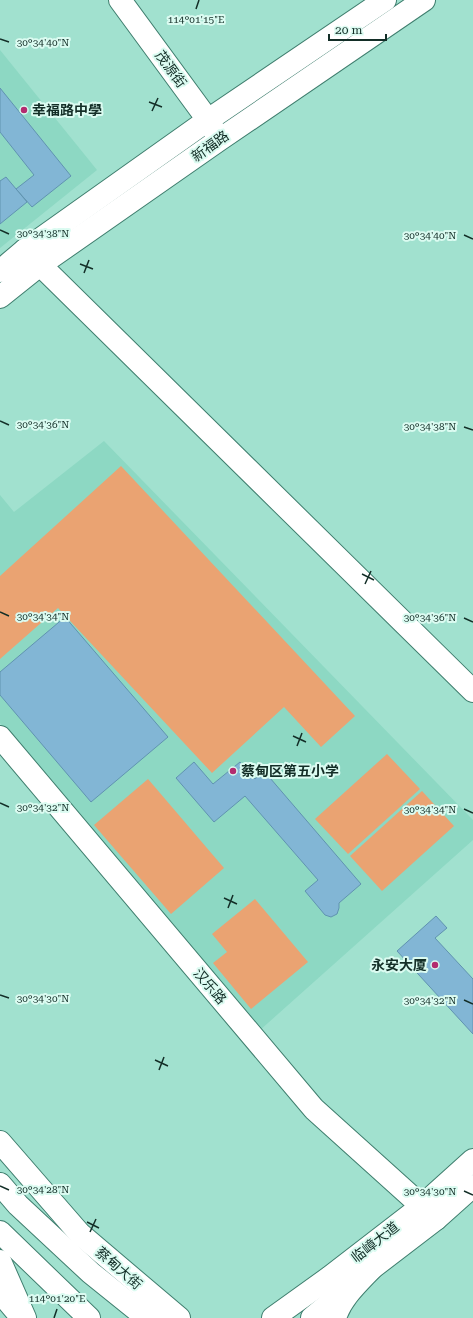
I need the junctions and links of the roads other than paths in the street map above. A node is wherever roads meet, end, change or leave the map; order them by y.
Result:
1 (120, 0) edge
2 (385, 0) edge
3 (424, 0) edge
4 (208, 120) junction
5 (219, 140) junction
6 (33, 257) junction
7 (0, 271) edge
8 (0, 297) edge
9 (473, 691) edge
10 (0, 738) edge
11 (0, 1142) edge
12 (473, 1160) edge
13 (0, 1184) edge
14 (473, 1186) edge
15 (429, 1212) junction
16 (0, 1232) edge
17 (0, 1262) edge
18 (372, 1268) junction
19 (0, 1292) edge
20 (125, 1300) junction
21 (23, 1318) edge
22 (89, 1318) edge
23 (147, 1318) edge
24 (173, 1318) edge
25 (179, 1318) edge
26 (273, 1318) edge
27 (312, 1318) edge
28 (335, 1318) edge

1 - 4 street, 茂源街
2 - 4 street, 新福路
3 - 5 street, 新福路
4 - 5 street, 茂源街
4 - 6 street, 新福路
5 - 6 street, 新福路
6 - 7 street, 新福路
6 - 8 street, 新福路
6 - 9 street
10 - 15 street, 汉乐路
11 - 25 street, 蔡甸大街
12 - 15 street, 临嶂大道
13 - 20 street, 蔡甸大街
14 - 15 street, 临嶂大道
15 - 18 street, 临嶂大道
15 - 26 street, 临嶂大道
16 - 22 street
17 - 21 street
18 - 27 street, 临嶂大道
18 - 28 street
19 - 21 street
20 - 23 street, 蔡甸大街
20 - 24 street

